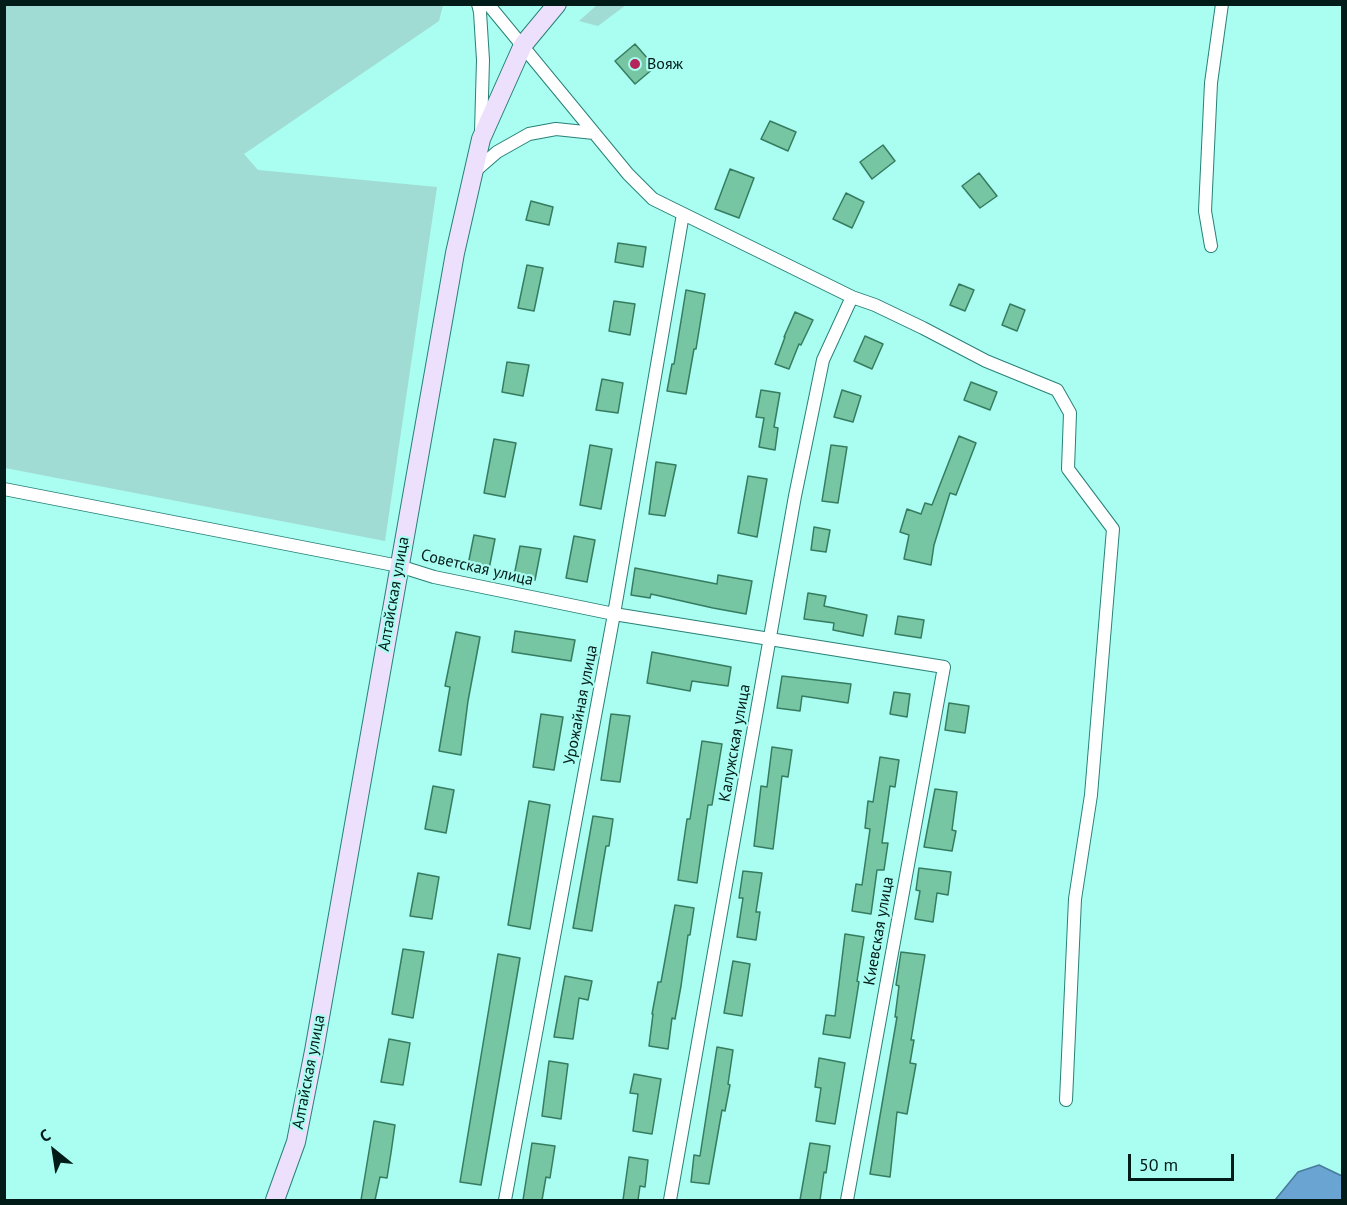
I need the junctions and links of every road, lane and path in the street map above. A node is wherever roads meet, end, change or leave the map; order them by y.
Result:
1 (478, 4) edge
2 (488, 4) edge
3 (557, 4) edge
4 (1222, 4) edge
5 (523, 45) junction
6 (594, 132) junction
7 (482, 139) junction
8 (474, 172) junction
9 (683, 214) junction
10 (1211, 246) dead end
11 (852, 297) junction
12 (4, 489) edge
13 (399, 566) junction
14 (614, 614) junction
15 (770, 640) junction
16 (944, 667) joint
17 (1066, 1100) dead end
18 (275, 1200) edge
19 (505, 1200) edge
20 (670, 1200) edge
21 (847, 1200) edge

1 - 7 street
2 - 5 street
3 - 5 main road, Алтайская улица
4 - 10 street
5 - 6 street
5 - 7 main road, Алтайская улица
6 - 8 street
6 - 9 street
7 - 8 main road, Алтайская улица
8 - 13 main road, Алтайская улица
9 - 11 street
9 - 14 street, Урожайная улица
11 - 15 street, Калужская улица
11 - 17 street
12 - 13 street, Советская улица
13 - 14 street, Советская улица
13 - 18 main road, Алтайская улица
14 - 15 street, Советская улица
14 - 19 street, Урожайная улица
15 - 16 street, Советская улица
15 - 20 street, Калужская улица
16 - 21 street, Киевская улица

